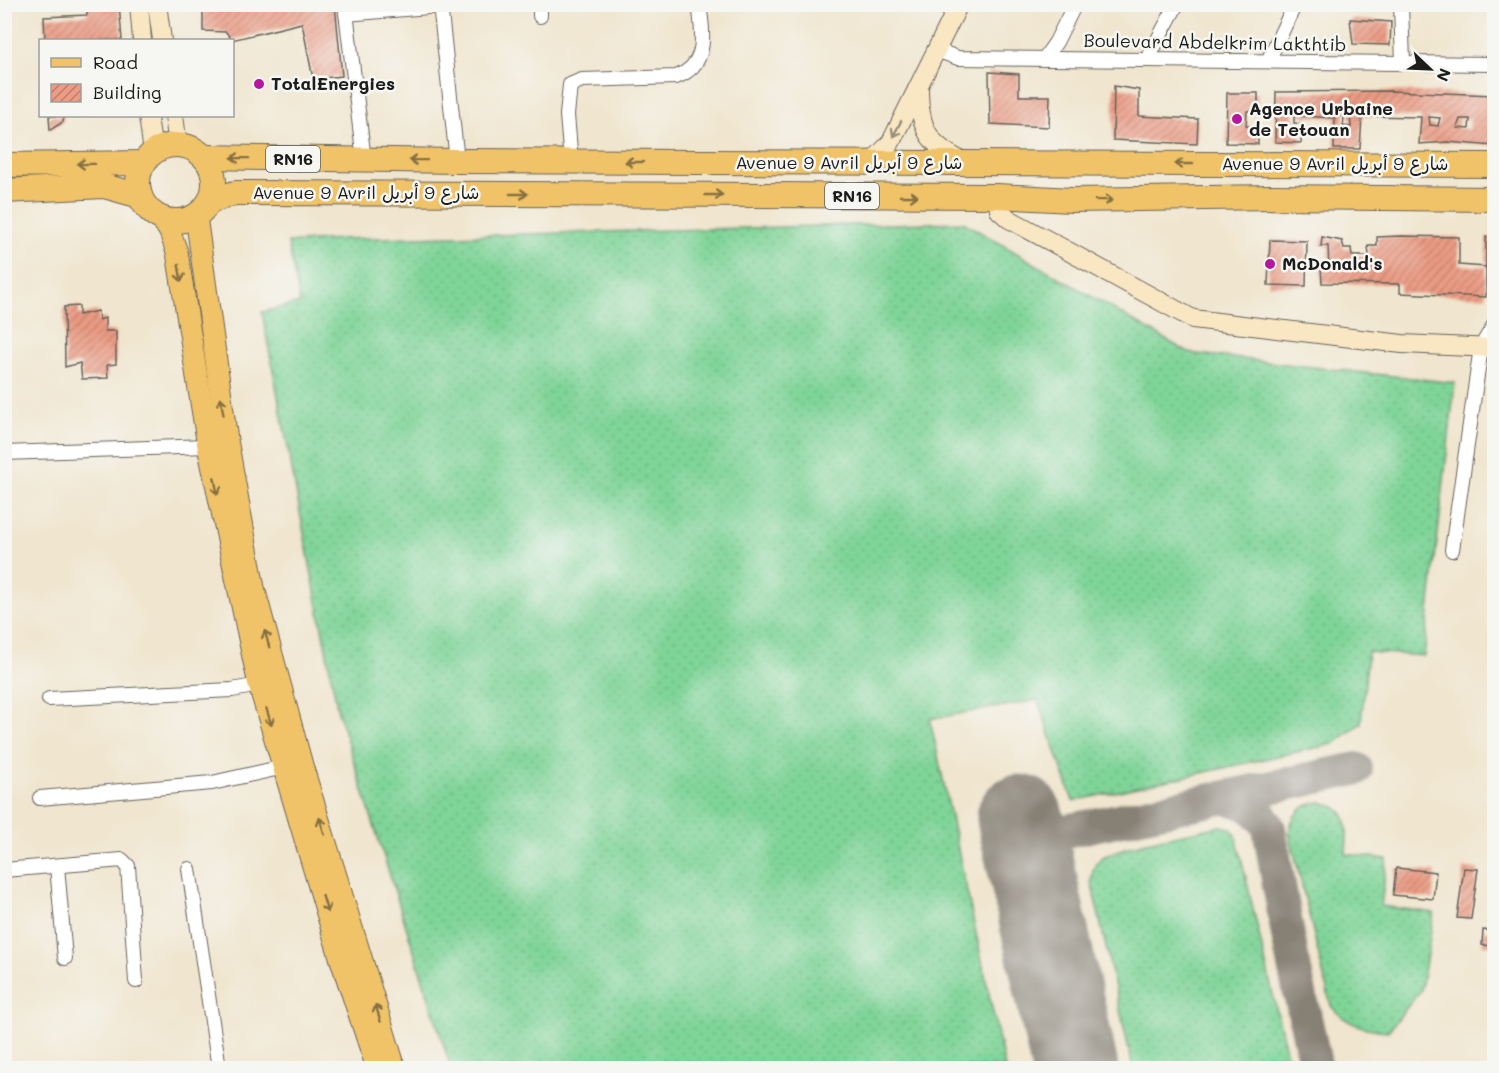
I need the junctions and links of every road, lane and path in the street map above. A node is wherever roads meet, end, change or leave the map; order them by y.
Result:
1 (139, 4) edge
2 (157, 4) edge
3 (699, 4) edge
4 (959, 4) edge
5 (1075, 4) edge
6 (1177, 4) edge
7 (1295, 4) edge
8 (1401, 4) edge
9 (440, 5) edge
10 (346, 9) edge
11 (142, 39) edge
12 (162, 39) edge
13 (936, 50) junction
14 (1044, 59) junction
15 (1147, 60) junction
16 (1268, 61) junction
17 (1403, 63) junction
18 (1494, 64) edge
19 (918, 86) junction
20 (148, 117) edge
21 (174, 117) edge
22 (178, 145) junction
23 (149, 158) junction
24 (204, 158) junction
25 (364, 160) junction
26 (457, 161) junction
27 (571, 162) junction
28 (866, 164) junction
29 (969, 164) junction
30 (4, 165) edge
31 (1494, 165) edge
32 (4, 191) edge
33 (140, 196) junction
34 (997, 196) junction
35 (1494, 199) edge
36 (203, 208) junction
37 (162, 219) junction
38 (1494, 325) edge
39 (1488, 348) edge
40 (208, 446) junction
41 (4, 453) edge
42 (1452, 550) dead end
43 (259, 685) junction
44 (49, 699) dead end
45 (284, 767) junction
46 (40, 798) dead end
47 (57, 866) junction
48 (189, 869) dead end
49 (4, 870) edge
50 (66, 958) dead end
51 (135, 981) dead end
52 (219, 1068) edge
53 (377, 1068) edge
54 (395, 1068) edge

1 - 11 street
2 - 12 street
3 - 27 street
4 - 13 street
5 - 14 street
6 - 15 street
7 - 16 street
8 - 17 street
9 - 10 street
9 - 26 street
10 - 25 street
13 - 14 street, Boulevard Abdelkrim Lakthtib
13 - 19 street
14 - 15 street, Boulevard Abdelkrim Lakthtib
15 - 16 street, Boulevard Abdelkrim Lakthtib
16 - 17 street, Boulevard Abdelkrim Lakthtib
17 - 18 street, Boulevard Abdelkrim Lakthtib
19 -> 28 street
19 - 29 street
20 - 23 street
21 - 22 street
22 - 23 highway
22 - 24 highway, RN16
23 -> 30 highway
23 - 33 highway
25 -> 24 highway, Avenue 9 Avril شارع 9 أبريل / RN16
24 - 36 highway
26 -> 25 highway, Avenue 9 Avril شارع 9 أبريل / RN16
26 - 27 highway, Avenue 9 Avril شارع 9 أبريل / RN16
28 -> 27 highway, Avenue 9 Avril شارع 9 أبريل / RN16
28 - 29 highway, Avenue 9 Avril شارع 9 أبريل / RN16
31 -> 29 highway, Avenue 9 Avril شارع 9 أبريل / RN16
32 - 33 highway
33 - 37 highway
34 -> 35 highway, Avenue 9 Avril شارع 9 أبريل / RN16
36 -> 34 highway, Avenue 9 Avril شارع 9 أبريل / RN16
34 - 39 street
36 - 37 highway, RN16
54 -> 36 main road
37 -> 40 main road
38 - 39 street
39 - 42 street
40 - 41 street
40 -> 43 main road
43 - 44 street
43 -> 45 main road
45 - 46 street
45 -> 53 main road
47 - 49 street
47 - 50 street
47 - 51 street
48 - 52 street

